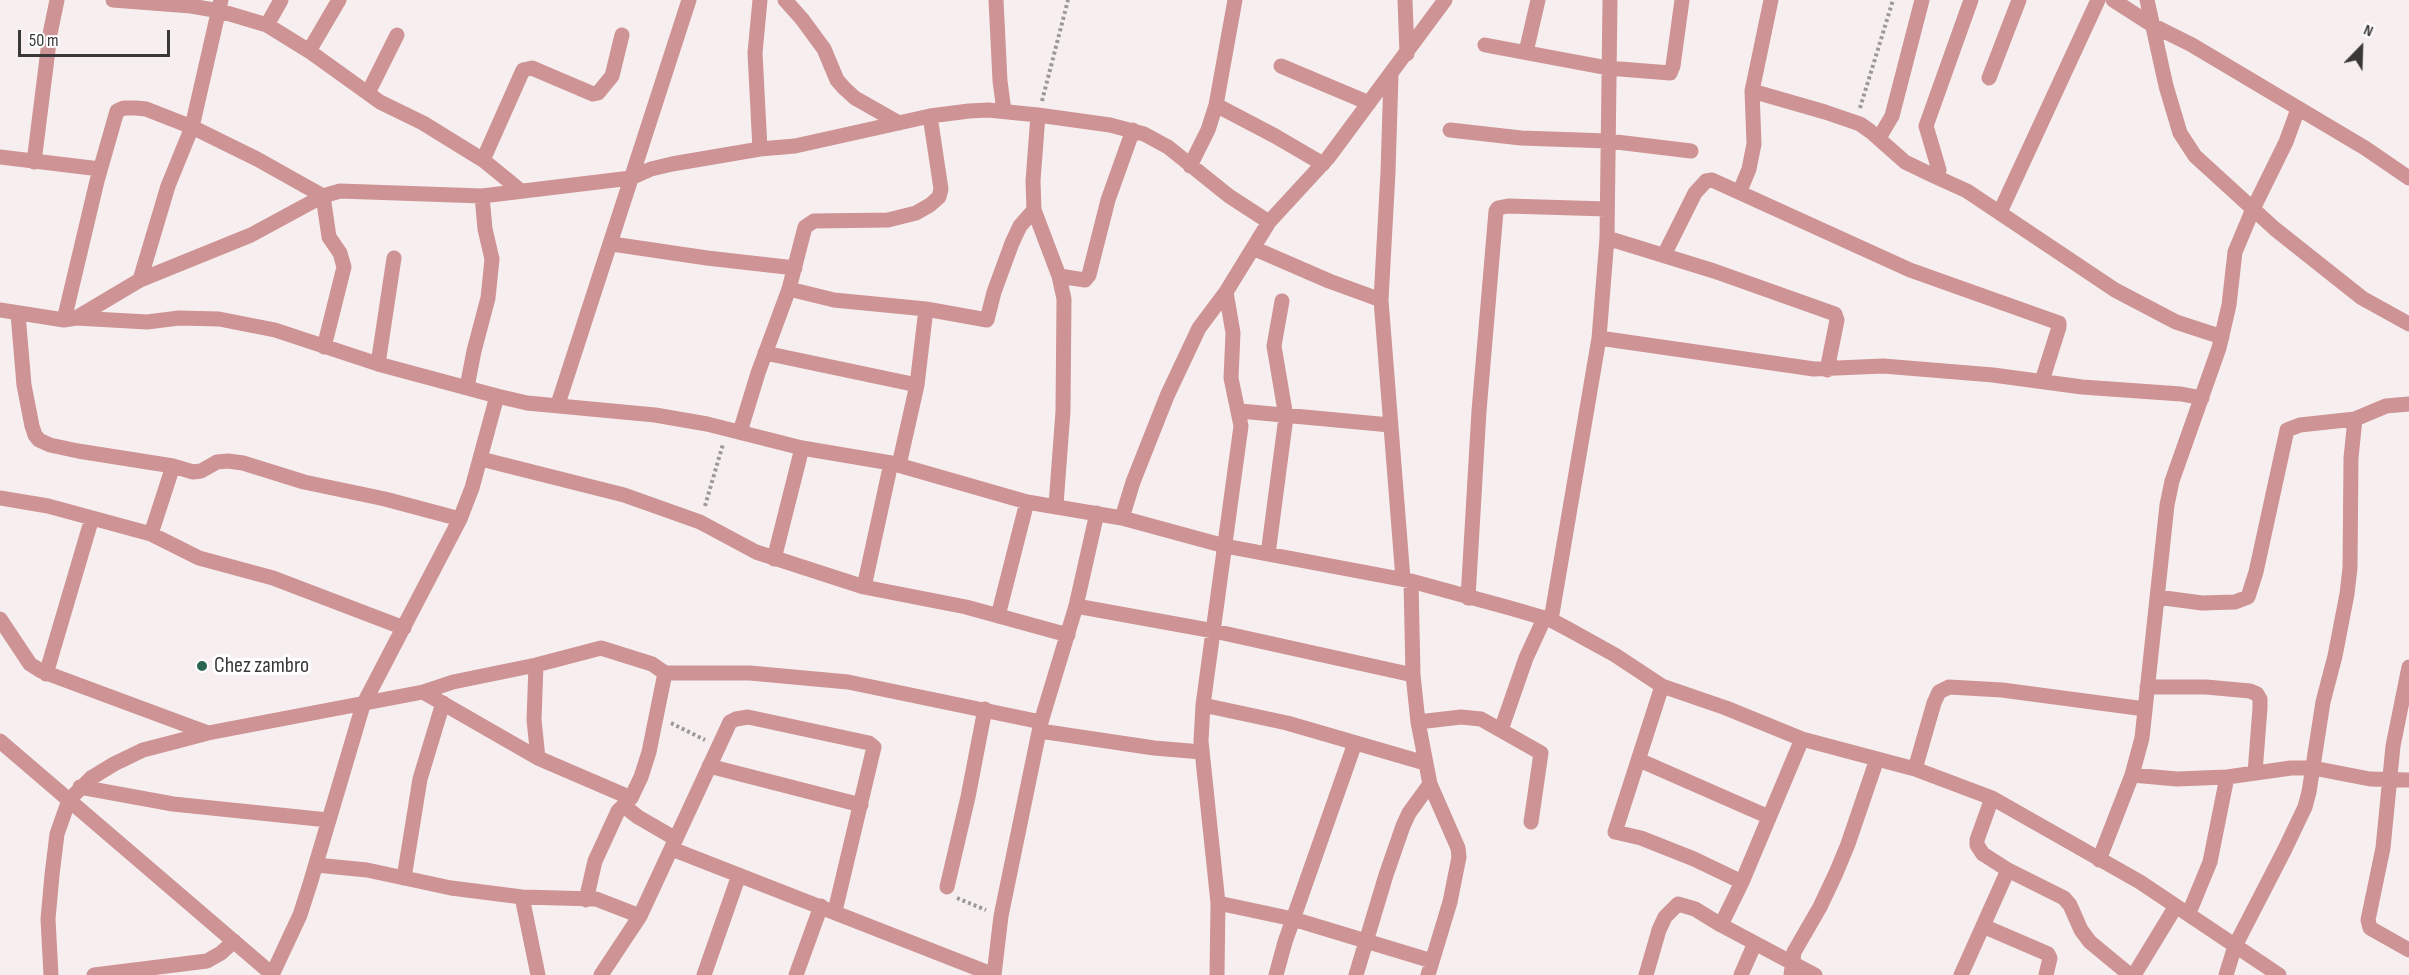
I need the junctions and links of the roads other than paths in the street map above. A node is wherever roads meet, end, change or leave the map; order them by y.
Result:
1 (57, 0) edge
2 (113, 0) edge
3 (281, 0) edge
4 (339, 0) edge
5 (688, 0) edge
6 (760, 0) edge
7 (784, 0) edge
8 (996, 0) edge
9 (1235, 0) edge
10 (1406, 0) edge
11 (1445, 0) edge
12 (1539, 0) edge
13 (1610, 0) edge
14 (1682, 0) edge
15 (1771, 0) edge
16 (1922, 0) edge
17 (1971, 0) edge
18 (2019, 0) edge
19 (2098, 0) edge
20 (2113, 0) edge
21 (2147, 0) edge
22 (221, 5) edge
23 (267, 25) junction
24 (2152, 25) junction
25 (397, 35) dead end
26 (622, 35) dead end
27 (1485, 45) dead end
28 (309, 51) junction
29 (1526, 52) junction
30 (1407, 54) junction
31 (1281, 66) dead end
32 (1608, 68) junction
33 (1391, 75) junction
34 (1989, 78) dead end
35 (1752, 91) junction
36 (368, 93) junction
37 (1369, 103) junction
38 (1216, 105) junction
39 (2298, 109) junction
40 (1004, 111) junction
41 (1038, 115) junction
42 (930, 116) junction
43 (899, 123) junction
44 (192, 127) junction
45 (1133, 130) junction
46 (1450, 130) dead end
47 (1879, 138) junction
48 (1608, 141) junction
49 (760, 149) junction
50 (1691, 151) dead end
51 (0, 157) edge
52 (483, 160) junction
53 (34, 162) junction
54 (1323, 164) junction
55 (1190, 166) junction
56 (100, 169) junction
57 (1934, 176) junction
58 (631, 178) junction
59 (2409, 178) edge
60 (520, 190) junction
61 (1740, 191) junction
62 (323, 196) junction
63 (482, 196) junction
64 (1607, 209) junction
65 (2253, 209) junction
66 (1034, 210) junction
67 (2000, 212) junction
68 (1269, 222) junction
69 (1606, 238) junction
70 (612, 244) junction
71 (1253, 248) junction
72 (1664, 255) junction
73 (394, 258) dead end
74 (795, 268) junction
75 (1059, 276) junction
76 (140, 280) junction
77 (789, 289) junction
78 (1227, 292) junction
79 (1381, 300) junction
80 (1282, 301) dead end
81 (926, 309) junction
82 (0, 310) edge
83 (18, 314) junction
84 (70, 319) junction
85 (2409, 324) edge
86 (2222, 337) junction
87 (1599, 338) junction
88 (324, 347) junction
89 (765, 353) junction
90 (378, 364) junction
91 (1827, 370) junction
92 (2042, 381) junction
93 (917, 385) junction
94 (467, 387) junction
95 (497, 396) junction
96 (2202, 398) junction
97 (558, 404) junction
98 (2409, 404) edge
99 (1240, 411) junction
100 (1286, 417) junction
101 (2355, 418) junction
102 (1390, 425) junction
103 (734, 430) junction
104 (802, 448) junction
105 (481, 459) junction
106 (895, 464) junction
107 (173, 466) junction
108 (0, 498) edge
109 (1027, 502) junction
110 (1056, 505) junction
111 (1097, 513) junction
112 (92, 518) junction
113 (1122, 518) junction
114 (460, 519) junction
115 (151, 534) junction
116 (1225, 546) junction
117 (1268, 554) junction
118 (774, 559) junction
119 (1407, 580) junction
120 (864, 587) junction
121 (2157, 597) junction
122 (1468, 598) junction
123 (1076, 606) junction
124 (998, 616) junction
125 (0, 619) edge
126 (1548, 620) junction
127 (405, 628) junction
128 (1214, 631) junction
129 (1068, 635) junction
130 (536, 665) junction
131 (2409, 668) edge
132 (665, 673) junction
133 (46, 674) junction
134 (1413, 675) junction
135 (1662, 686) junction
136 (2146, 687) junction
137 (423, 692) junction
138 (443, 703) junction
139 (363, 705) junction
140 (1203, 705) junction
141 (985, 709) junction
142 (2145, 709) junction
143 (1418, 722) junction
144 (2403, 724) edge
145 (1041, 726) junction
146 (1500, 730) junction
147 (208, 733) junction
148 (1802, 739) junction
149 (0, 741) edge
150 (1355, 743) junction
151 (1202, 752) junction
152 (538, 758) junction
153 (1877, 759) junction
154 (1639, 760) junction
155 (1425, 763) junction
156 (709, 766) junction
157 (2313, 768) junction
158 (1915, 769) junction
159 (2255, 773) junction
160 (2132, 775) junction
161 (2227, 777) junction
162 (2409, 780) edge
163 (2391, 781) junction
164 (1430, 784) junction
165 (80, 787) junction
166 (1992, 798) junction
167 (69, 800) junction
168 (627, 802) junction
169 (861, 805) junction
170 (1770, 817) junction
171 (328, 820) junction
172 (1531, 822) dead end
173 (674, 844) junction
174 (2099, 860) junction
175 (316, 865) junction
176 (2008, 870) junction
177 (739, 875) junction
178 (404, 878) junction
179 (1742, 882) junction
180 (947, 886) road end
181 (522, 897) junction
182 (586, 900) junction
183 (1218, 903) junction
184 (828, 908) junction
185 (2183, 910) junction
186 (640, 916) junction
187 (1293, 919) junction
188 (1721, 925) junction
189 (1983, 926) junction
190 (1366, 940) junction
191 (234, 941) junction
192 (1755, 943) junction
193 (2235, 946) junction
194 (2409, 950) edge
195 (1430, 968) edge
196 (1791, 969) edge
197 (51, 975) edge
198 (93, 975) edge
199 (272, 975) edge
200 (538, 975) edge
201 (601, 975) edge
202 (704, 975) edge
203 (796, 975) edge
204 (994, 975) edge
205 (1217, 975) edge
206 (1276, 975) edge
207 (1356, 975) edge
208 (1646, 975) edge
209 (1741, 975) edge
210 (1815, 975) edge
211 (1961, 975) edge
212 (2046, 975) edge
213 (2132, 975) edge
214 (2226, 975) edge
215 (2279, 975) edge

1 - 53 street
2 - 22 street
3 - 23 street
4 - 28 street
5 - 58 street
6 - 49 street
7 - 43 street
8 - 40 street
9 - 38 street
10 - 30 street
11 - 30 street
12 - 29 street
13 - 32 street
14 - 32 street
15 - 35 street
16 - 47 street
17 - 57 street
18 - 34 street
19 - 67 street
20 - 24 street
21 - 24 street
22 - 23 street
22 - 44 street
23 - 28 street
24 - 39 street
24 - 65 street
25 - 36 street
26 - 52 street
27 - 29 street
28 - 36 street
29 - 32 street
30 - 33 street
31 - 37 street
32 - 48 street
33 - 37 street
33 - 79 street
35 - 47 street
35 - 61 street
36 - 52 street
37 - 54 street
38 - 54 street
38 - 55 street
39 - 59 street
39 - 65 street
40 - 41 street
40 - 42 street
41 - 45 street
41 - 66 street
42 - 43 street
42 - 74 street
43 - 49 street
44 - 56 street
44 - 62 street
44 - 76 street
45 - 55 street
45 - 75 street
46 - 48 street
47 - 57 street
48 - 50 street
48 - 64 street
49 - 58 street
51 - 53 street
52 - 60 street
53 - 56 street
54 - 68 street
55 - 68 street
56 - 84 street
57 - 67 street
58 - 60 street
58 - 70 street
60 - 63 street
61 - 72 street
61 - 92 street
62 - 63 street
62 - 76 street
62 - 88 street
63 - 94 street
64 - 69 street
64 - 122 street
65 - 85 street
65 - 86 street
66 - 75 street
66 - 81 street
67 - 86 street
68 - 71 street
69 - 72 street
69 - 87 street
70 - 74 street
70 - 97 street
71 - 78 street
71 - 79 street
72 - 91 street
73 - 90 street
74 - 77 street
75 - 110 street
76 - 84 street
77 - 81 street
77 - 89 street
78 - 99 street
78 - 113 street
79 - 102 street
80 - 100 street
81 - 93 street
82 - 83 street
83 - 84 street
83 - 107 street
84 - 88 street
86 - 96 street
87 - 91 street
87 - 126 street
88 - 90 street
89 - 93 street
89 - 103 street
90 - 94 street
91 - 92 street
92 - 96 street
93 - 106 street
94 - 95 street
95 - 97 street
95 - 105 street
96 - 121 street
97 - 103 street
98 - 101 street
99 - 100 street
99 - 116 street
100 - 102 street
100 - 117 street
101 - 121 street
101 - 157 street
102 - 119 street
103 - 104 street
104 - 106 street
104 - 118 street
105 - 114 street
105 - 118 street
106 - 109 street
106 - 120 street
107 - 114 street
107 - 115 street
108 - 112 street
109 - 110 street
109 - 124 street
110 - 111 street
111 - 113 street
111 - 123 street
112 - 115 street
112 - 133 street
113 - 116 street
114 - 127 street
115 - 127 street
116 - 117 street
116 - 128 street
117 - 119 street
118 - 120 street
119 - 122 street
119 - 134 street
120 - 124 street
121 - 136 street
122 - 126 street
123 - 128 street
123 - 129 street
124 - 129 street
125 - 133 street
126 - 135 street
126 - 146 street
127 - 139 street
128 - 134 street
128 - 140 street
129 - 145 street
130 - 132 street
130 - 137 street
130 - 152 street
131 - 144 street
132 - 141 street
132 - 168 street
133 - 147 street
134 - 143 street
135 - 148 street
135 - 154 street
136 - 142 street
136 - 159 street
137 - 138 street
137 - 139 street
138 - 152 street
138 - 178 street
139 - 147 street
139 - 171 street
140 - 150 street
140 - 151 street
141 - 145 street
141 - 180 street
142 - 158 street
142 - 160 street
143 - 146 street
143 - 155 street
144 - 163 street
145 - 151 street
145 - 204 street
146 - 172 street
147 - 165 street
148 - 153 street
148 - 170 street
149 - 167 street
150 - 155 street
150 - 187 street
151 - 183 street
152 - 168 street
153 - 158 street
153 - 196 street
154 - 170 street
154 - 179 street
155 - 164 street
156 - 169 street
156 - 169 street
156 - 173 street
157 - 159 street
157 - 163 street
157 - 193 street
158 - 166 street
159 - 161 street
160 - 161 street
160 - 174 street
161 - 185 street
162 - 163 street
163 - 194 street
164 - 190 street
164 - 195 street
165 - 167 street
165 - 171 street
166 - 174 street
166 - 176 street
167 - 191 street
167 - 197 street
168 - 173 street
168 - 182 street
169 - 184 street
170 - 179 street
171 - 175 street
173 - 177 street
173 - 186 street
174 - 185 street
175 - 178 street
175 - 199 street
176 - 189 street
176 - 213 street
177 - 184 street
177 - 202 street
178 - 181 street
179 - 188 street
181 - 182 street
181 - 200 street
182 - 186 street
183 - 187 street
183 - 205 street
184 - 203 street
184 - 204 street
185 - 193 street
185 - 213 street
186 - 201 street
187 - 190 street
187 - 206 street
188 - 192 street
188 - 208 street
189 - 211 street
189 - 212 street
190 - 195 street
190 - 207 street
191 - 198 street
191 - 199 street
192 - 196 street
192 - 209 street
193 - 214 street
193 - 215 street
196 - 210 street

